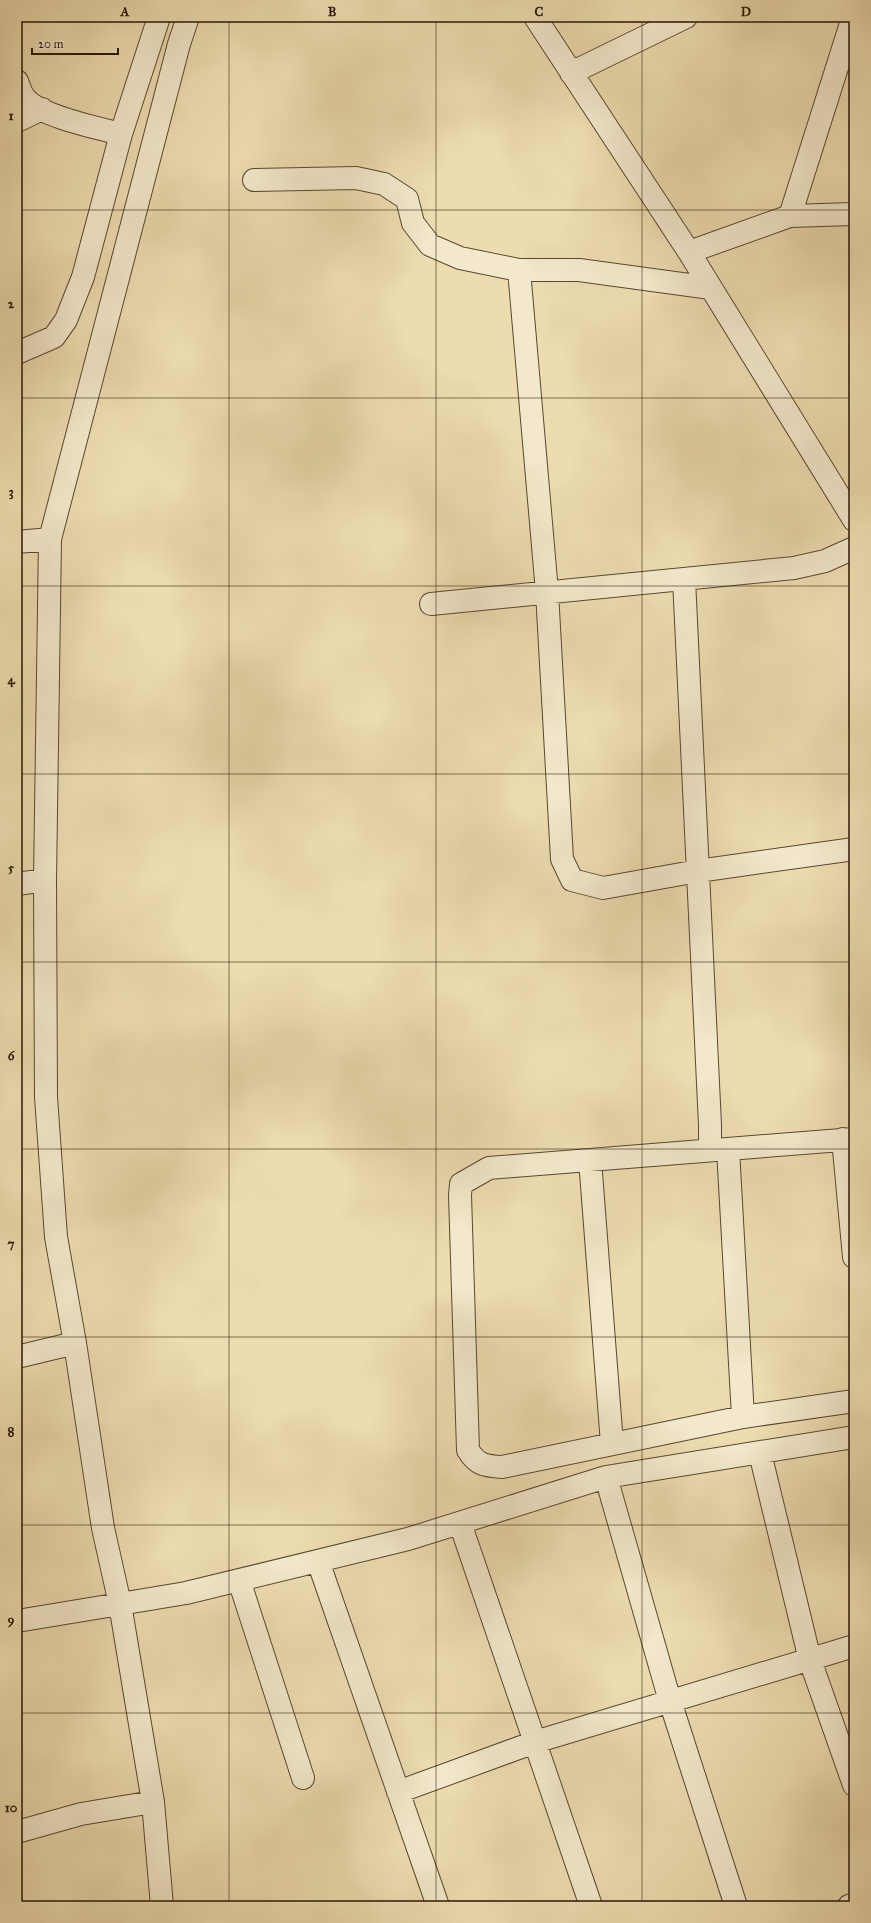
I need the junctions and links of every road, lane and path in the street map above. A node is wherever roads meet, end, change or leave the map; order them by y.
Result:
1 (159, 17) edge
2 (188, 17) edge
3 (535, 17) edge
4 (686, 17) edge
5 (853, 17) edge
6 (571, 73) junction
7 (17, 81) edge
8 (42, 109) junction
9 (17, 121) edge
10 (121, 134) junction
11 (254, 180) dead end
12 (854, 214) edge
13 (790, 216) junction
14 (689, 252) junction
15 (519, 270) junction
16 (711, 288) junction
17 (17, 353) edge
18 (854, 520) edge
19 (50, 539) junction
20 (17, 542) edge
21 (854, 548) edge
22 (684, 579) junction
23 (548, 592) junction
24 (431, 604) dead end
25 (854, 849) edge
26 (698, 871) junction
27 (45, 880) junction
28 (17, 884) edge
29 (848, 1139) edge
30 (719, 1149) junction
31 (590, 1160) junction
32 (854, 1257) edge
33 (75, 1343) junction
34 (17, 1357) edge
35 (854, 1401) edge
36 (743, 1417) junction
37 (854, 1436) edge
38 (612, 1444) junction
39 (760, 1453) junction
40 (606, 1477) junction
41 (460, 1523) junction
42 (318, 1561) junction
43 (240, 1580) junction
44 (120, 1604) junction
45 (17, 1621) edge
46 (854, 1646) edge
47 (810, 1660) junction
48 (670, 1701) junction
49 (535, 1742) junction
50 (303, 1778) dead end
51 (854, 1785) edge
52 (398, 1792) junction
53 (153, 1802) junction
54 (17, 1832) edge
55 (854, 1904) edge
56 (162, 1906) edge
57 (438, 1906) edge
58 (591, 1906) edge
59 (736, 1906) edge
60 (850, 1906) edge

1 - 10 street
2 - 19 street
3 - 6 street
4 - 6 street
5 - 13 street
6 - 14 street
7 - 8 street
8 - 9 street
8 - 10 street
10 - 17 street
11 - 15 street
12 - 13 street
13 - 14 street
14 - 16 street
15 - 16 street
15 - 23 street
16 - 18 street
19 - 20 street
19 - 27 street
21 - 22 street
22 - 23 street
22 - 26 street
23 - 24 street
23 - 26 street
25 - 26 street
26 - 30 street
27 - 28 street
27 - 33 street
29 - 30 street
29 - 32 street
30 - 31 street
30 - 36 street
31 - 38 street
31 - 38 street
33 - 34 street
33 - 44 street
35 - 36 street
36 - 38 street
37 - 39 street
39 - 40 street
39 - 47 street
40 - 41 street
40 - 48 street
41 - 42 street
41 - 49 street
42 - 43 street
42 - 52 street
43 - 44 street
43 - 50 street
44 - 45 street
44 - 53 street
46 - 47 street
47 - 48 street
47 - 51 street
48 - 49 street
48 - 59 street
49 - 52 street
49 - 58 street
52 - 57 street
53 - 54 street
53 - 56 street
55 - 60 street

